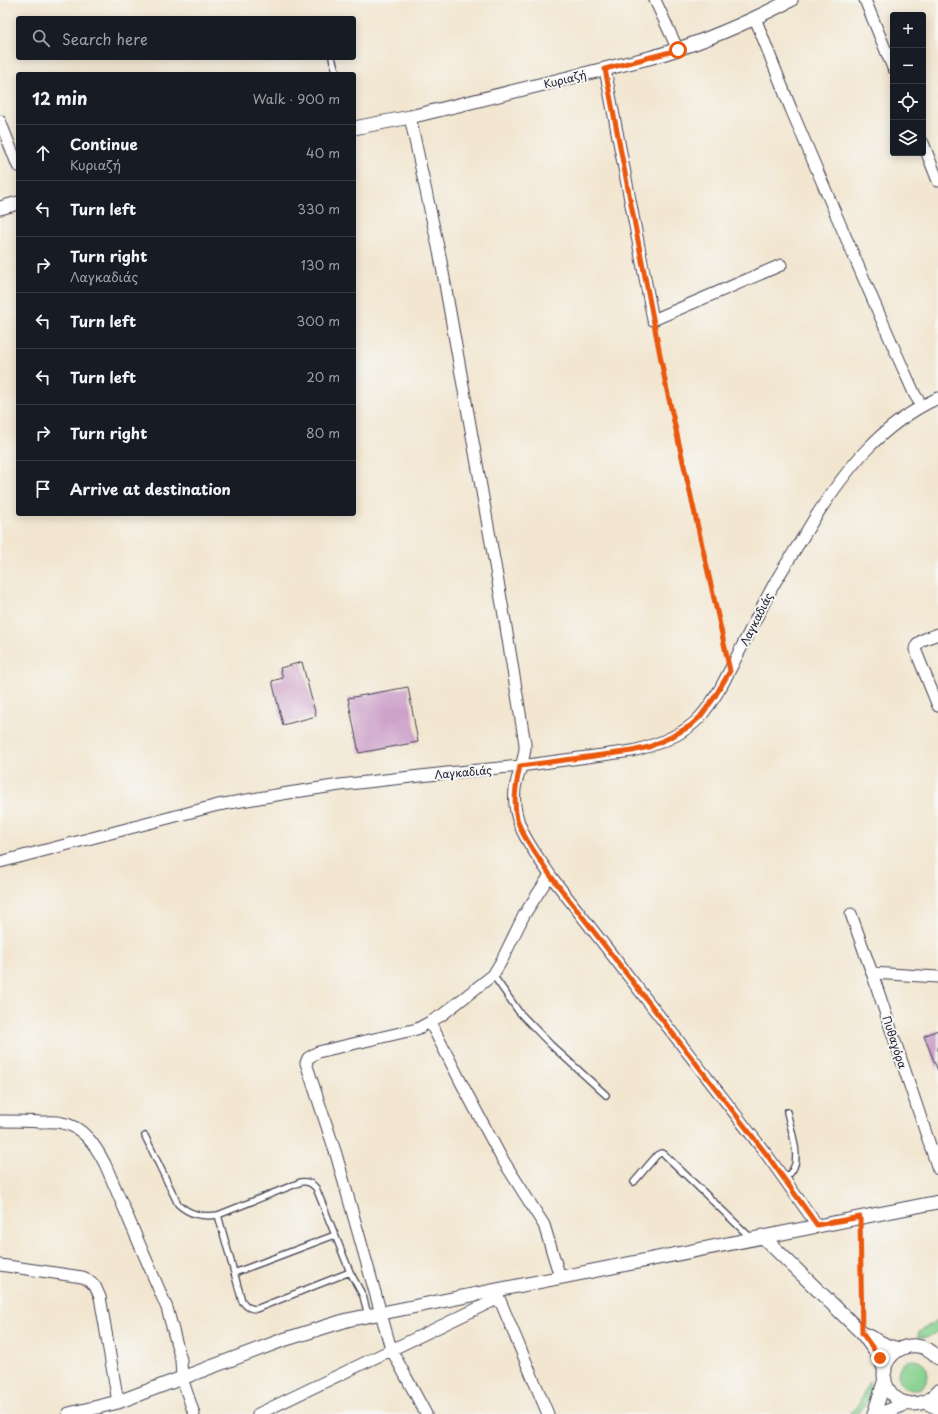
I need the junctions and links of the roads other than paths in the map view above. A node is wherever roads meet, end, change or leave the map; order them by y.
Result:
1 (655, 0) edge
2 (791, 0) edge
3 (865, 0) edge
4 (755, 18) junction
5 (678, 50) junction
6 (333, 60) edge
7 (890, 61) edge
8 (605, 69) junction
9 (336, 72) edge
10 (410, 117) junction
11 (0, 121) edge
12 (356, 128) edge
13 (926, 148) edge
14 (16, 161) edge
15 (935, 162) edge
16 (938, 181) edge
17 (16, 204) edge
18 (0, 208) edge
19 (781, 265) dead end
20 (938, 398) edge
21 (922, 406) junction
22 (938, 634) edge
23 (938, 706) edge
24 (520, 766) junction
25 (0, 862) edge
26 (550, 875) junction
27 (851, 914) dead end
28 (872, 973) junction
29 (493, 975) junction
30 (938, 977) edge
31 (430, 1022) junction
32 (606, 1095) dead end
33 (787, 1112) dead end
34 (0, 1121) edge
35 (145, 1136) dead end
36 (938, 1169) edge
37 (784, 1179) junction
38 (634, 1182) dead end
39 (938, 1202) edge
40 (218, 1215) junction
41 (817, 1225) junction
42 (335, 1235) junction
43 (757, 1237) junction
44 (0, 1265) edge
45 (350, 1272) junction
46 (234, 1273) junction
47 (560, 1277) junction
48 (498, 1294) junction
49 (374, 1314) junction
50 (862, 1333) junction
51 (938, 1343) edge
52 (922, 1346) junction
53 (391, 1349) junction
54 (899, 1349) junction
55 (938, 1358) edge
56 (885, 1375) junction
57 (182, 1378) junction
58 (938, 1391) edge
59 (118, 1402) junction
60 (925, 1402) junction
61 (908, 1403) junction
62 (938, 1408) edge
63 (69, 1414) edge
64 (194, 1414) edge
65 (258, 1414) edge
66 (426, 1414) edge
67 (548, 1414) edge
68 (874, 1414) edge
69 (880, 1414) edge

1 - 5 street
2 - 4 street, Κυριαζή
3 - 7 street
4 - 5 street, Κυριαζή
4 - 21 street
5 - 8 street, Κυριαζή
6 - 9 lane
8 - 10 street, Κυριαζή
8 - 19 street
10 - 12 street, Κυριαζή
10 - 24 street
11 - 14 street
13 - 15 street
15 - 16 street
17 - 18 street
20 - 21 street, Λαγκαδιάς
21 - 24 street, Λαγκαδιάς
22 - 23 street
24 - 25 street, Λαγκαδιάς
24 - 26 street
26 - 29 street
26 - 37 street
27 - 28 street, Πυθαγόρα
28 - 30 street
28 - 36 street, Πυθαγόρα
29 - 31 street
29 - 32 lane
31 - 47 street
31 - 49 street
33 - 37 lane
34 - 57 street
35 - 40 lane
37 - 41 street
38 - 43 lane
39 - 41 street
40 - 42 lane
40 - 46 lane
41 - 43 street
42 - 45 lane
42 - 46 lane
43 - 47 street
43 - 50 street
44 - 59 street
45 - 46 lane
45 - 49 lane
47 - 48 street
48 - 49 street
48 - 53 street
48 - 67 street
49 - 53 street
49 - 57 street
50 - 54 street
50 - 56 street
51 - 52 street
52 - 54 street
52 - 55 street
53 - 65 street
53 - 66 street
54 - 56 street
56 - 61 street
56 - 68 street
57 - 59 street
57 - 64 street
58 - 60 street
59 - 63 street
60 - 61 street
60 - 62 street
61 - 69 street

